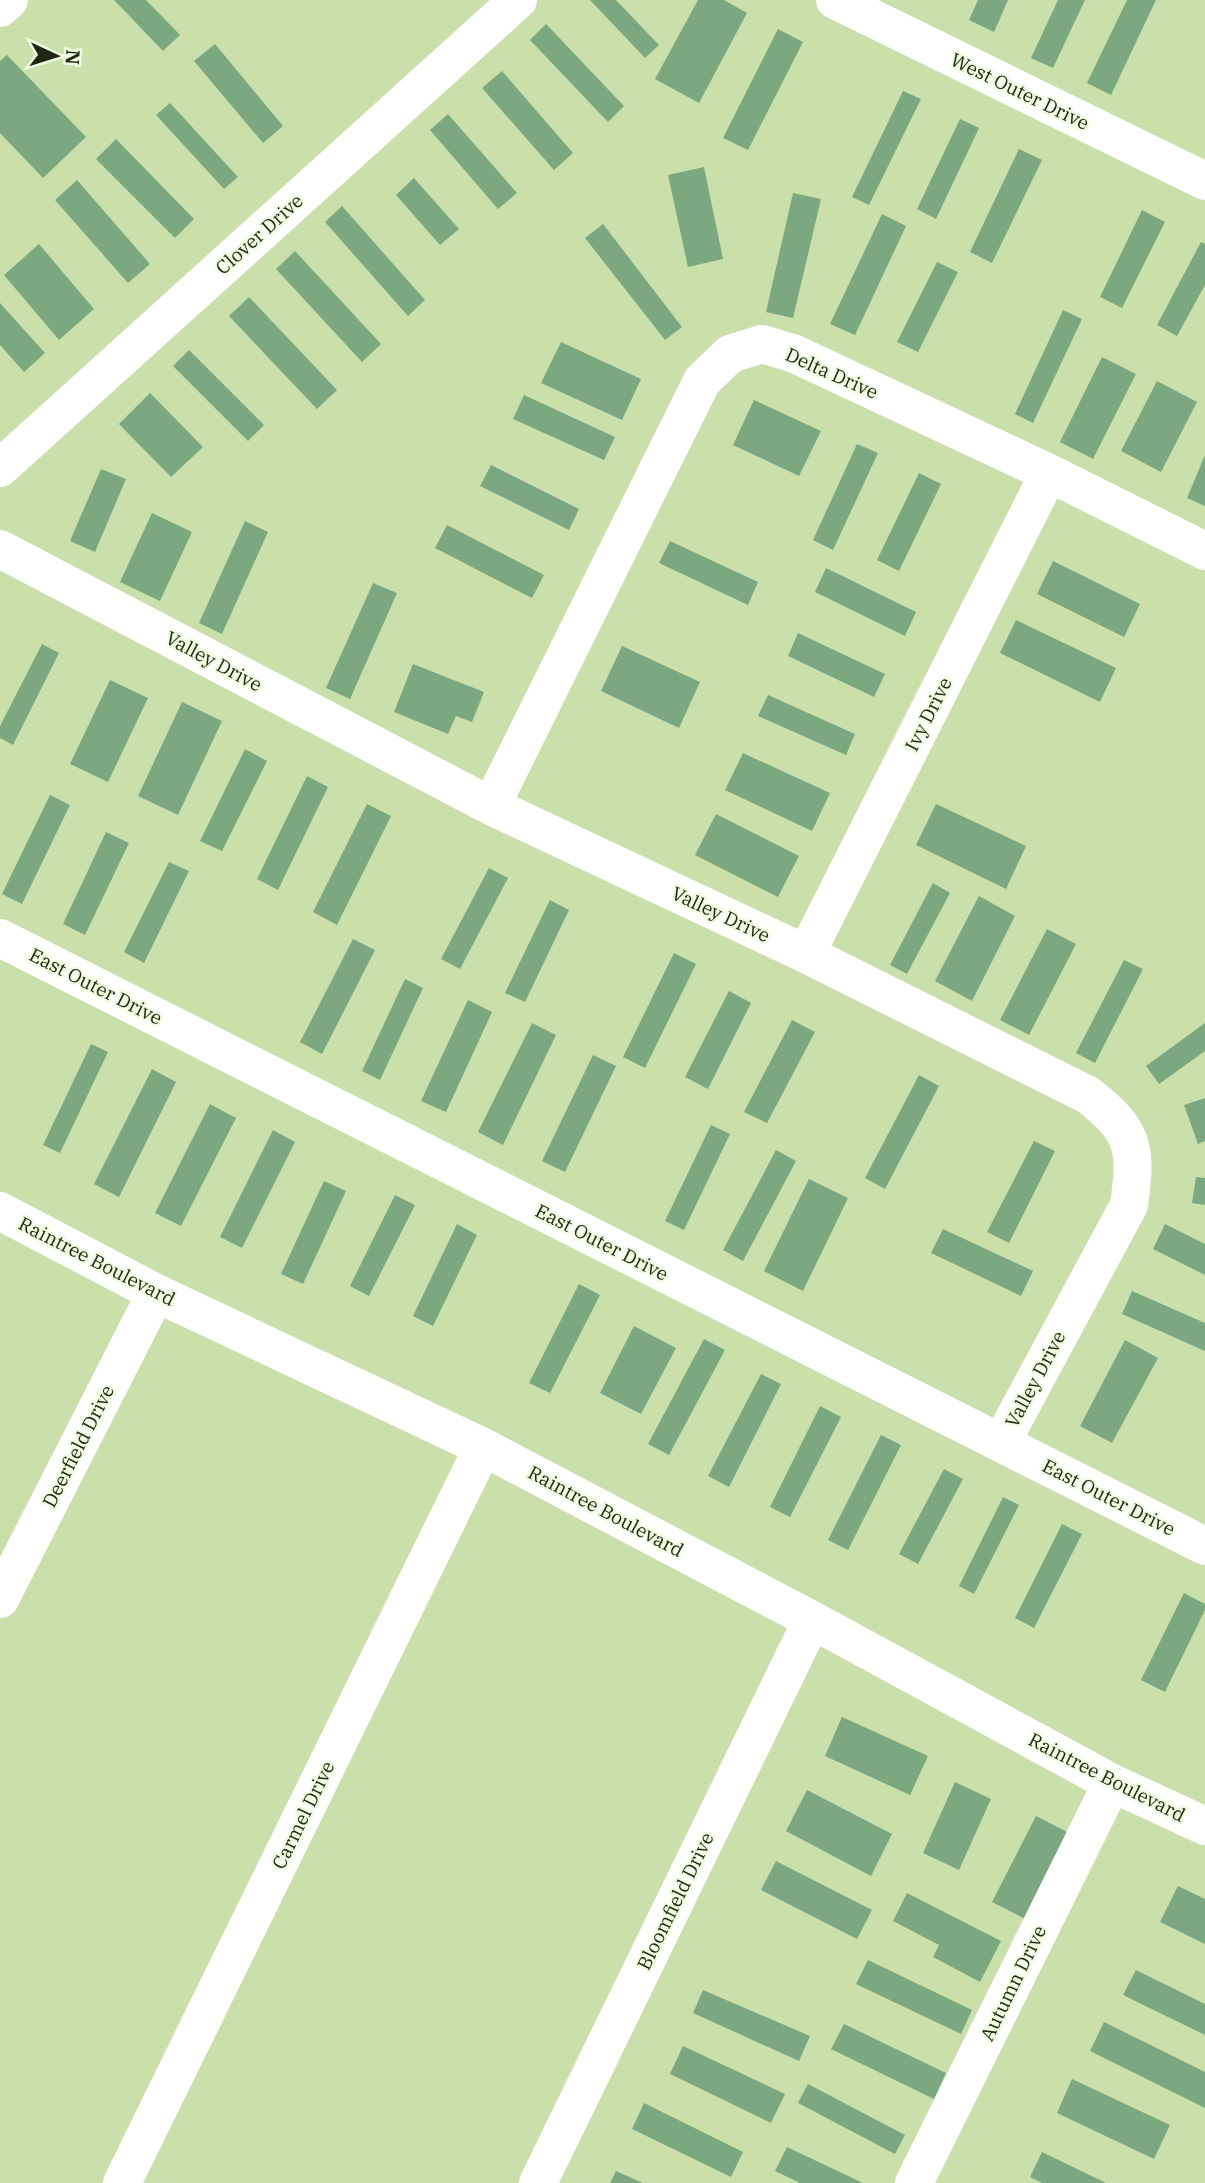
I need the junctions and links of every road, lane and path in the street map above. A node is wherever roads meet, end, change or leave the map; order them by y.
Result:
1 (9, 0) edge
2 (518, 0) edge
3 (835, 0) edge
4 (0, 8) edge
5 (1205, 181) edge
6 (0, 468) edge
7 (1049, 473) junction
8 (0, 549) edge
9 (1205, 551) edge
10 (491, 806) junction
11 (0, 938) edge
12 (806, 954) junction
13 (0, 1211) edge
14 (156, 1293) junction
15 (1001, 1443) junction
16 (484, 1447) junction
17 (1205, 1546) edge
18 (0, 1599) edge
19 (813, 1620) junction
20 (1112, 1783) junction
21 (1205, 1826) edge
22 (122, 2183) edge
23 (538, 2183) edge
24 (914, 2183) edge

1 - 4 street
2 - 6 street, Clover Drive
3 - 5 street, West Outer Drive
7 - 9 street, Delta Drive
7 - 10 street, Delta Drive
7 - 12 street, Ivy Drive
8 - 10 street, Valley Drive
10 - 12 street, Valley Drive
11 - 15 street, East Outer Drive
12 - 15 street, Valley Drive
13 - 14 street, Raintree Boulevard
14 - 16 street, Raintree Boulevard
14 - 18 street, Deerfield Drive
15 - 17 street, East Outer Drive
16 - 19 street, Raintree Boulevard
16 - 22 street, Carmel Drive
19 - 20 street, Raintree Boulevard
19 - 23 street, Bloomfield Drive
20 - 21 street, Raintree Boulevard
20 - 24 street, Autumn Drive

